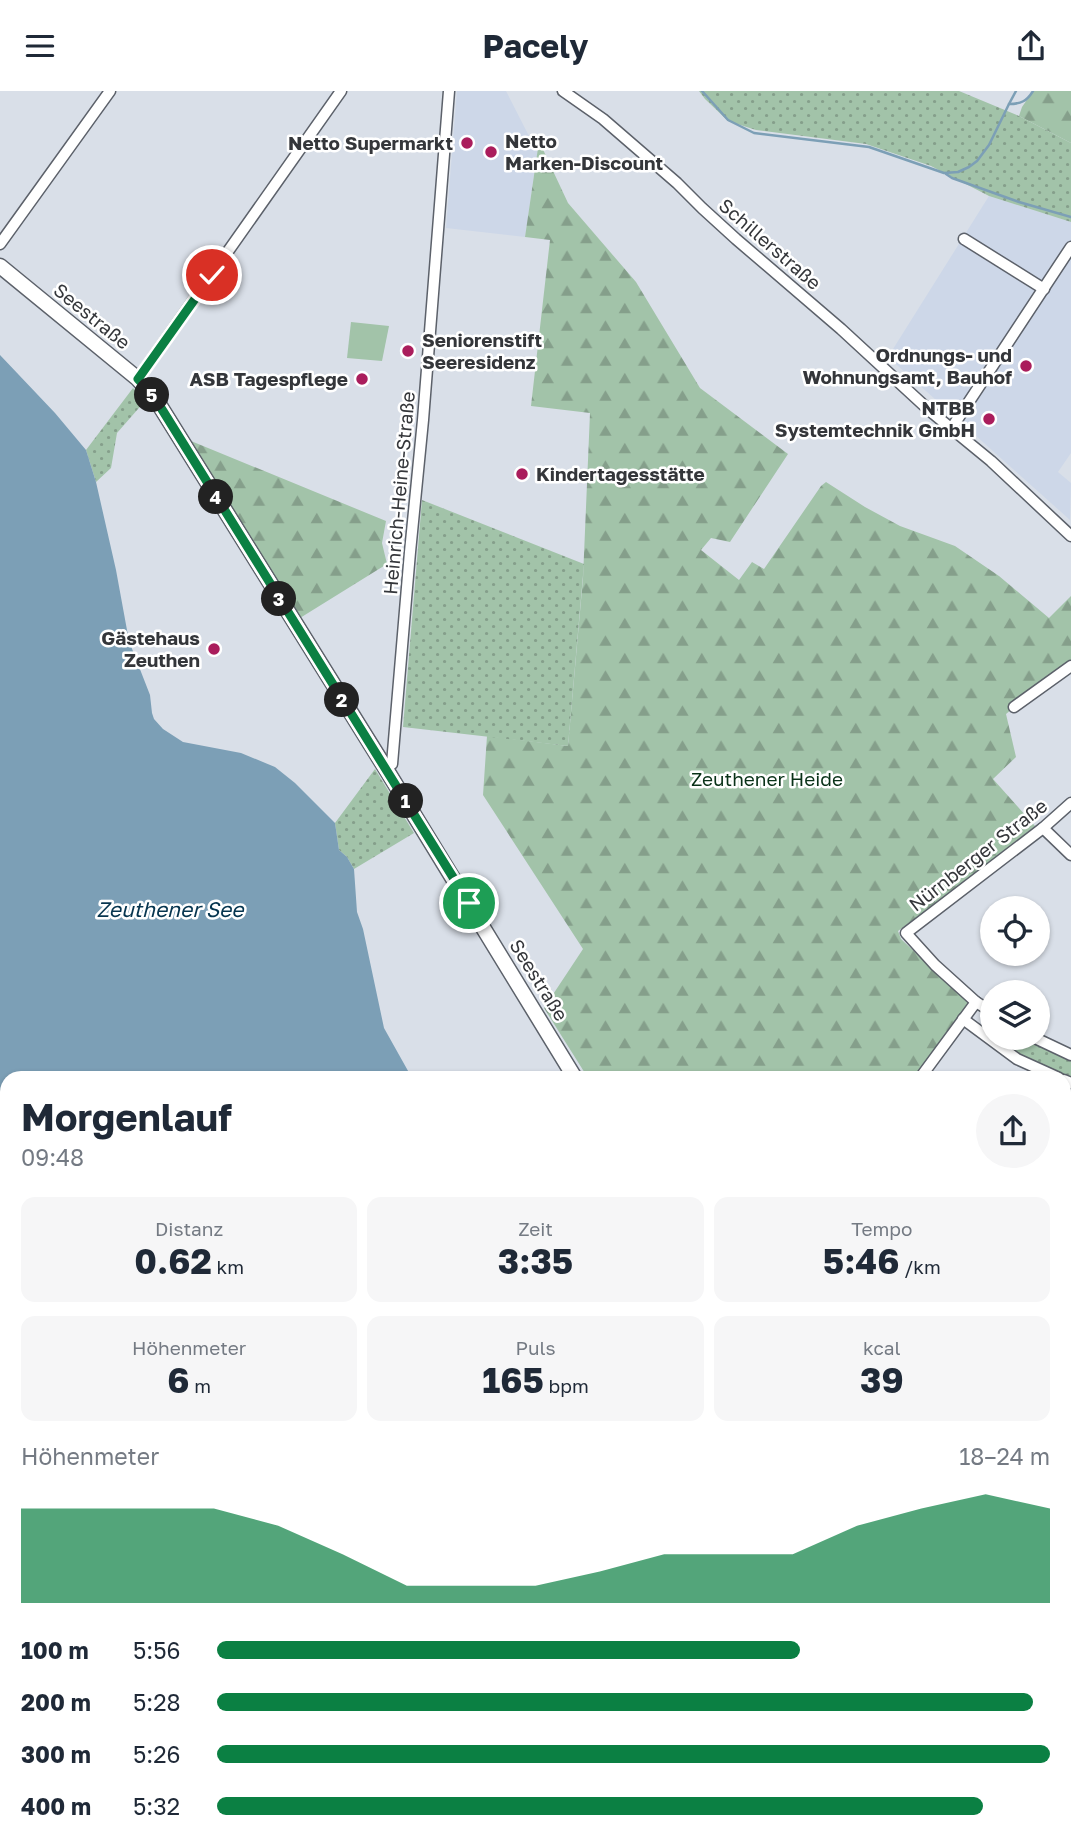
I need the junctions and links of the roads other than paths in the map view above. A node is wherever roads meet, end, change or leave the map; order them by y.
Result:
1 (110, 91) edge
2 (341, 91) edge
3 (449, 91) edge
4 (563, 91) edge
5 (964, 239) dead end
6 (0, 244) edge
7 (1071, 247) edge
8 (0, 266) edge
9 (1044, 289) junction
10 (138, 379) junction
11 (951, 429) junction
12 (1071, 535) edge
13 (1071, 666) edge
14 (1014, 707) dead end
15 (386, 769) junction
16 (1071, 803) edge
17 (1043, 828) junction
18 (1071, 855) edge
19 (976, 1002) junction
20 (980, 1004) edge
21 (963, 1019) junction
22 (1050, 1045) edge
23 (1071, 1055) edge
24 (572, 1071) edge
25 (924, 1071) edge
26 (1044, 1071) edge

1 - 6 street
2 - 10 street
3 - 15 street, Heinrich-Heine-Straße
4 - 11 street, Schillerstraße
5 - 9 street
7 - 9 street
8 - 10 main road, Seestraße
9 - 11 street
10 - 15 main road, Seestraße
11 - 12 street, Schillerstraße
13 - 14 street
15 - 24 main road, Seestraße
16 - 17 street, Nürnberger Straße
17 - 18 street
17 - 19 street, Nürnberger Straße
19 - 20 street
19 - 21 street
21 - 25 street
21 - 26 street
22 - 23 street

